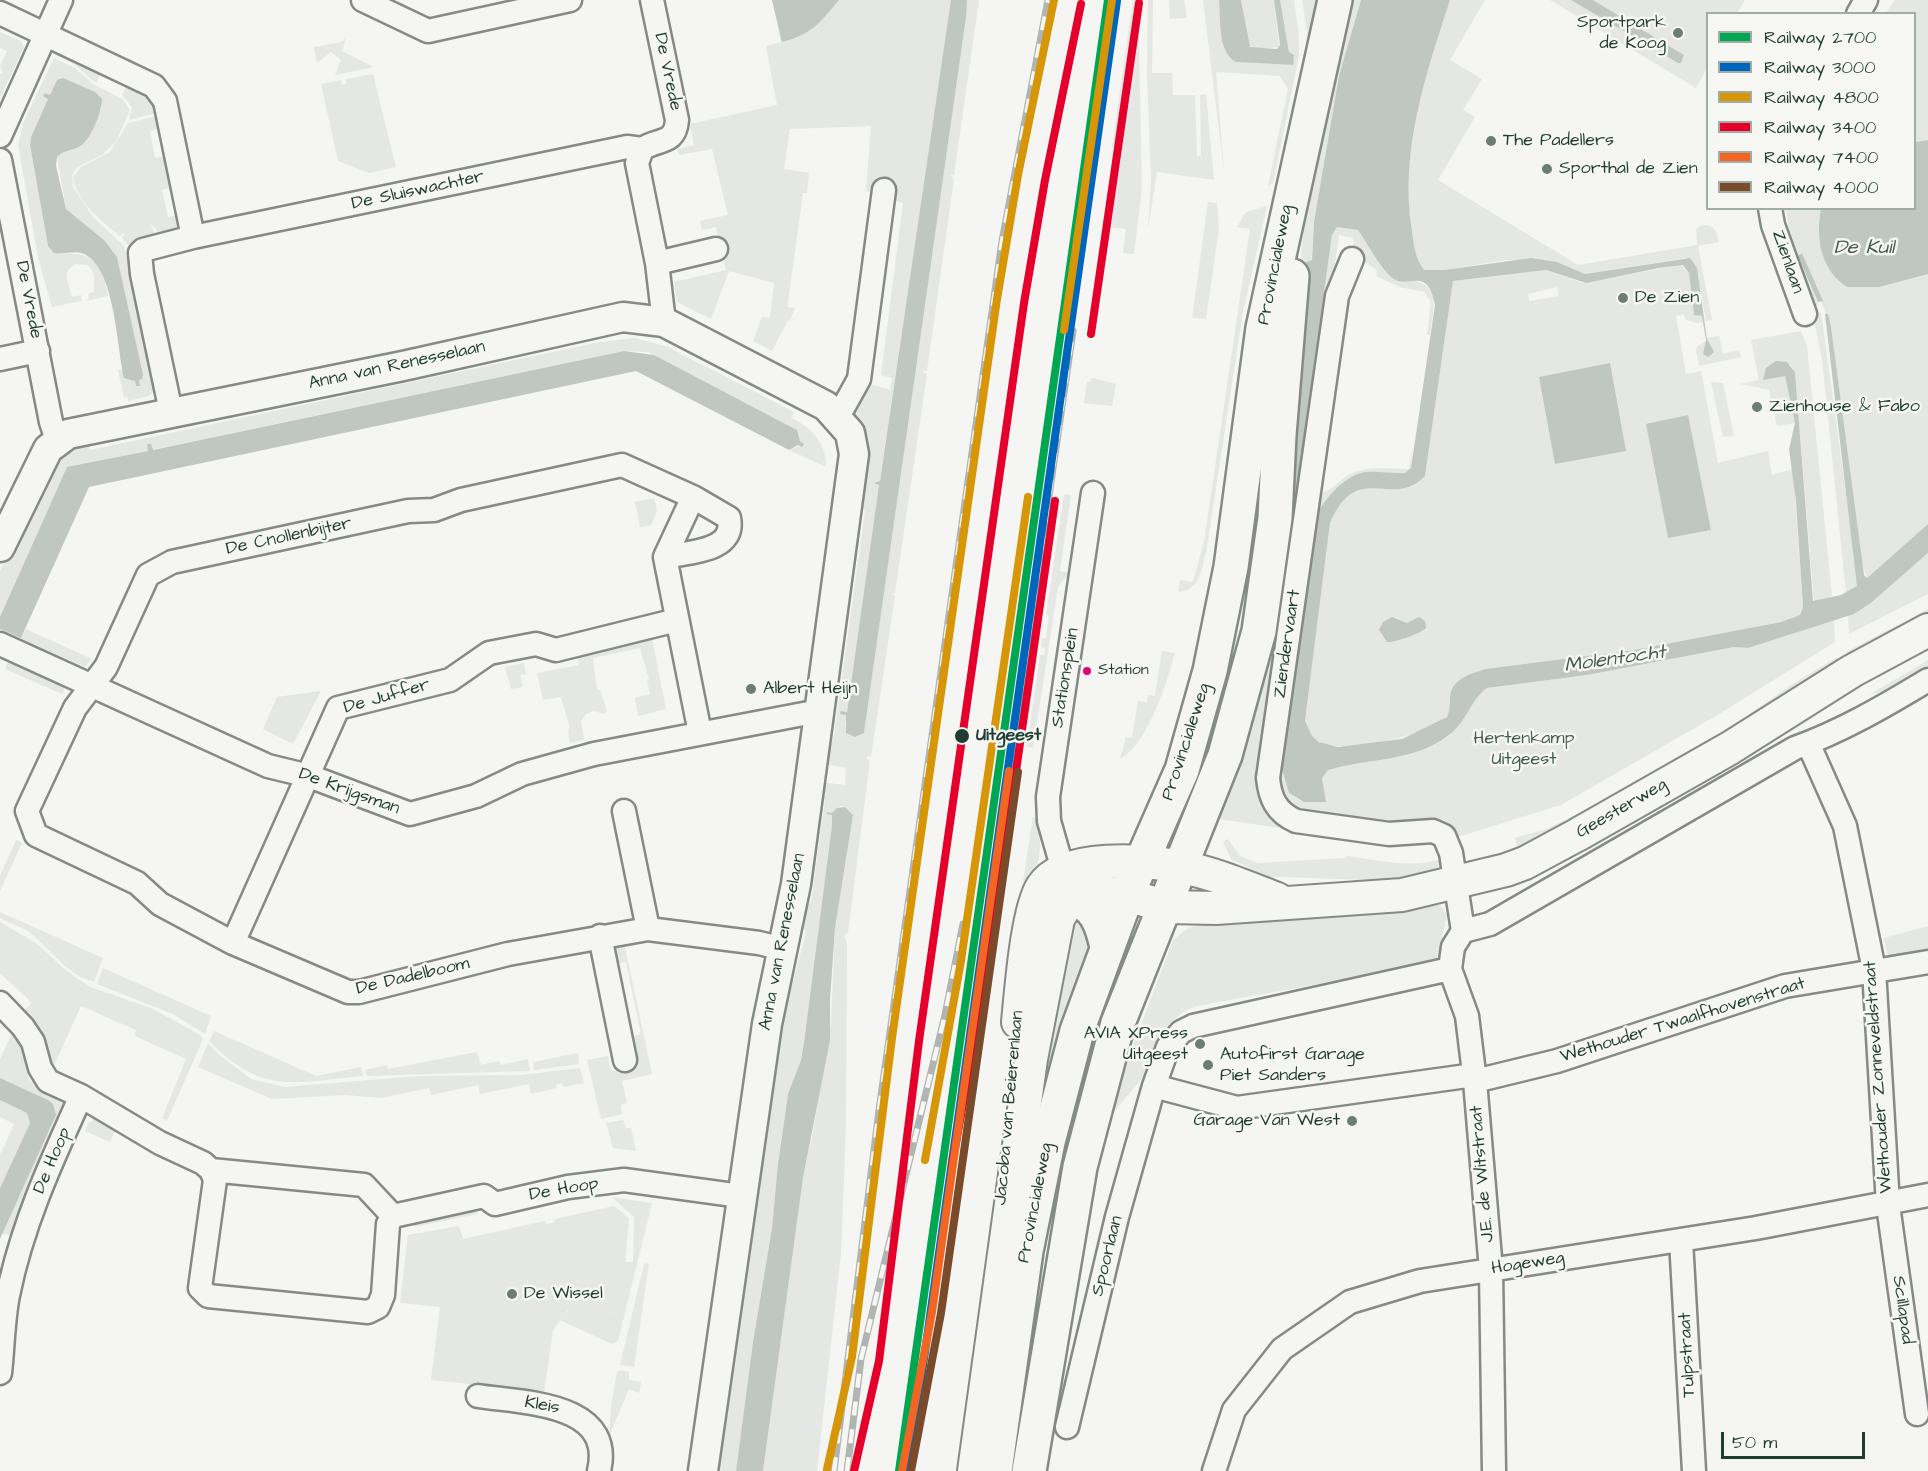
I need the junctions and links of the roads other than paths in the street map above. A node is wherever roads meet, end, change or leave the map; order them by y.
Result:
1 (61, 0) edge
2 (363, 0) edge
3 (570, 0) edge
4 (652, 0) edge
5 (1335, 0) edge
6 (1347, 0) edge
7 (0, 13) edge
8 (44, 35) junction
9 (0, 136) edge
10 (642, 149) junction
11 (0, 160) edge
12 (884, 190) dead end
13 (1770, 210) edge
14 (194, 237) junction
15 (716, 249) dead end
16 (1352, 259) dead end
17 (657, 263) junction
18 (1805, 314) dead end
19 (664, 322) junction
20 (38, 351) junction
21 (0, 359) edge
22 (171, 412) junction
23 (838, 417) junction
24 (57, 440) junction
25 (1093, 493) dead end
26 (693, 497) junction
27 (0, 547) edge
28 (665, 557) junction
29 (678, 620) junction
30 (1928, 630) edge
31 (0, 644) edge
32 (1928, 680) edge
33 (90, 687) junction
34 (819, 711) junction
35 (700, 733) junction
36 (1808, 743) junction
37 (309, 776) junction
38 (624, 811) dead end
39 (1142, 862) junction
40 (1182, 867) junction
41 (1457, 883) junction
42 (1067, 884) junction
43 (1127, 895) junction
44 (1286, 902) junction
45 (1167, 907) junction
46 (648, 928) junction
47 (1463, 931) junction
48 (600, 936) junction
49 (233, 944) junction
50 (1107, 947) junction
51 (783, 949) junction
52 (1928, 962) edge
53 (1450, 969) junction
54 (1874, 970) junction
55 (0, 1003) edge
56 (625, 1060) dead end
57 (1474, 1078) junction
58 (1154, 1086) junction
59 (81, 1096) junction
60 (211, 1170) junction
61 (1928, 1195) edge
62 (741, 1196) junction
63 (1888, 1205) junction
64 (393, 1216) junction
65 (1681, 1240) junction
66 (8, 1247) edge
67 (1491, 1270) junction
68 (0, 1373) edge
69 (478, 1395) dead end
70 (1917, 1414) dead end
71 (1067, 1427) dead end
72 (599, 1471) edge
73 (703, 1471) edge
74 (961, 1471) edge
75 (974, 1471) edge
76 (995, 1471) edge
77 (1029, 1471) edge
78 (1214, 1471) edge
79 (1494, 1471) edge
80 (1694, 1471) edge

1 - 8 street
2 - 3 street
4 - 10 street, De Vrede
5 - 39 main road, Provincialeweg
6 - 40 main road, Provincialeweg
7 - 8 street
8 - 9 street
8 - 14 street
10 - 14 street, De Sluiswachter
10 - 17 street
11 - 20 street, De Vrede
12 - 23 street
13 - 18 street, Zienlaan
14 - 22 street, De Sluiswachter
15 - 17 street
16 - 41 street, Ziendervaart
17 - 19 street
19 - 22 street, Anna van Renesselaan
19 - 23 street, Anna van Renesselaan
20 - 21 street
20 - 24 street, De Vrede
22 - 24 street, Anna van Renesselaan
23 - 34 street, Anna van Renesselaan
24 - 27 street
25 - 42 street, Stationsplein
26 - 28 street
26 - 28 street, De Cnollenbijter
26 - 33 street, De Cnollenbijter
28 - 29 street
29 - 35 street
29 - 37 street, De Juffer
30 - 41 main road, Geesterweg
31 - 33 street, De Krijgsman
32 - 36 street, Geesterweg
33 - 37 street, De Krijgsman
33 - 49 street, De Cnollenbijter
34 - 35 street, De Krijgsman
34 - 51 street, Anna van Renesselaan
35 - 37 street, De Krijgsman
36 - 47 street, Geesterweg
36 - 54 street, Wethouder Zonneveldstraat
37 - 49 street, De Juffer
38 - 46 street
39 - 40 main road, Geesterweg
39 - 42 main road, Jacoba van Beierenlaan
39 - 43 main road, Provincialeweg
40 - 44 main road, Geesterweg
40 - 45 main road, Provincialeweg
41 - 44 main road, Geesterweg
41 - 47 street
42 - 43 main road, Jacoba van Beierenlaan
42 - 50 main road
42 - 74 main road, Jacoba van Beierenlaan
42 - 75 main road, Jacoba van Beierenlaan
43 - 45 main road, Geesterweg
43 - 50 main road, Provincialeweg
44 - 45 main road, Geesterweg
45 - 77 main road, Provincialeweg
46 - 48 street, De Dadelboom
46 - 51 street, De Dadelboom
47 - 53 street
48 - 49 street, De Dadelboom
48 - 56 street
50 - 76 main road, Provincialeweg
51 - 62 street, Anna van Renesselaan
52 - 54 street, Wethouder Twaalfhovenstraat
53 - 57 street, J.E. de Witstraat
53 - 58 street
54 - 57 street, Wethouder Twaalfhovenstraat
54 - 63 street, Wethouder Zonneveldstraat
55 - 59 street
57 - 58 street, Wethouder Twaalfhovenstraat
57 - 67 street, J.E. de Witstraat
58 - 71 street, Spoorlaan
59 - 60 street
59 - 66 street, De Hoop
60 - 64 street
60 - 64 street
61 - 63 street, Hogeweg
62 - 64 street, De Hoop
62 - 73 street, Anna van Renesselaan
63 - 65 street, Hogeweg
63 - 70 street, Scillapad
65 - 67 street, Hogeweg
65 - 80 street, Tulpstraat
66 - 68 street, De Hoop
67 - 78 street, Hogeweg
67 - 79 street, J.E. de Witstraat
69 - 72 street, Kleis

